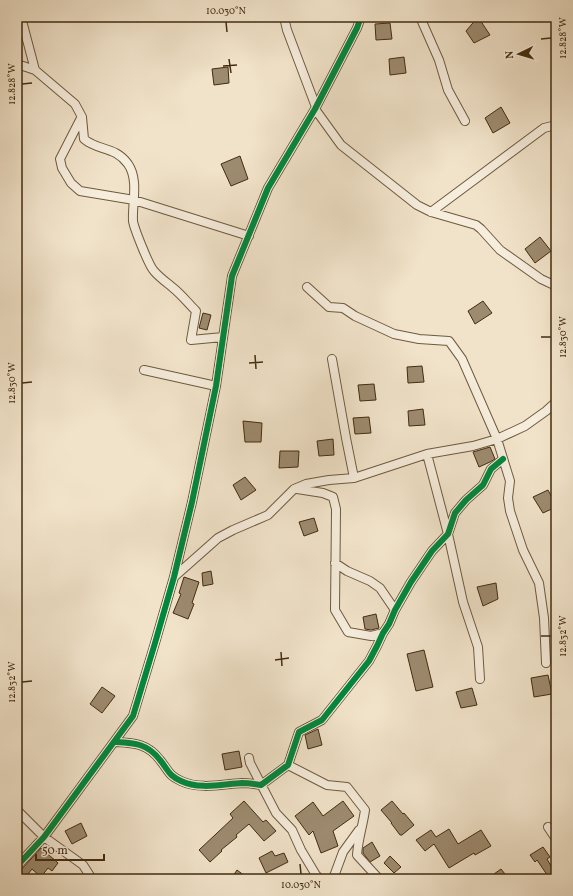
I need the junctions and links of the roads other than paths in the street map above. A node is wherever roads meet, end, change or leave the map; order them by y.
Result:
1 (21, 17) edge
2 (284, 17) edge
3 (361, 17) edge
4 (420, 17) edge
5 (17, 64) edge
6 (35, 70) junction
7 (315, 108) junction
8 (82, 117) junction
9 (465, 121) dead end
10 (556, 124) edge
11 (134, 200) junction
12 (431, 212) junction
13 (249, 236) junction
14 (556, 286) edge
15 (306, 287) dead end
16 (223, 337) junction
17 (332, 360) dead end
18 (144, 370) dead end
19 (216, 386) junction
20 (556, 402) edge
21 (497, 439) junction
22 (427, 454) junction
23 (504, 459) junction
24 (354, 478) junction
25 (294, 489) junction
26 (448, 534) junction
27 (197, 556) junction
28 (178, 559) junction
29 (335, 563) junction
30 (174, 577) junction
31 (395, 610) junction
32 (383, 633) junction
33 (546, 663) dead end
34 (480, 678) dead end
35 (114, 742) junction
36 (249, 758) dead end
37 (288, 766) junction
38 (261, 785) junction
39 (17, 810) edge
40 (363, 824) junction
41 (548, 827) dead end
42 (44, 836) junction
43 (556, 839) edge
44 (17, 866) edge
45 (92, 879) edge
46 (320, 879) edge
47 (333, 879) edge
48 (379, 879) edge

1 - 6 street
2 - 7 street
3 - 7 street
4 - 9 street
5 - 6 street
6 - 8 street
7 - 12 street
7 - 13 street
8 - 11 street
8 - 11 street
10 - 12 street
11 - 13 street
11 - 16 street
12 - 14 street
13 - 16 street
15 - 21 street
16 - 19 street
17 - 24 street
18 - 19 street
19 - 28 street
20 - 21 street
21 - 22 street
21 - 23 street
22 - 24 street
22 - 26 street
23 - 26 street
23 - 33 street
24 - 25 street
25 - 27 street
25 - 29 street
26 - 31 street
26 - 34 street
27 - 28 street
27 - 30 street
28 - 30 street
29 - 31 street
29 - 32 street
30 - 35 street
31 - 32 street
32 - 37 street
35 - 38 street
35 - 42 street
36 - 38 street
37 - 38 street
37 - 40 street
38 - 46 street
39 - 42 street
40 - 47 street
40 - 48 street
41 - 43 street
42 - 44 street
42 - 45 street

